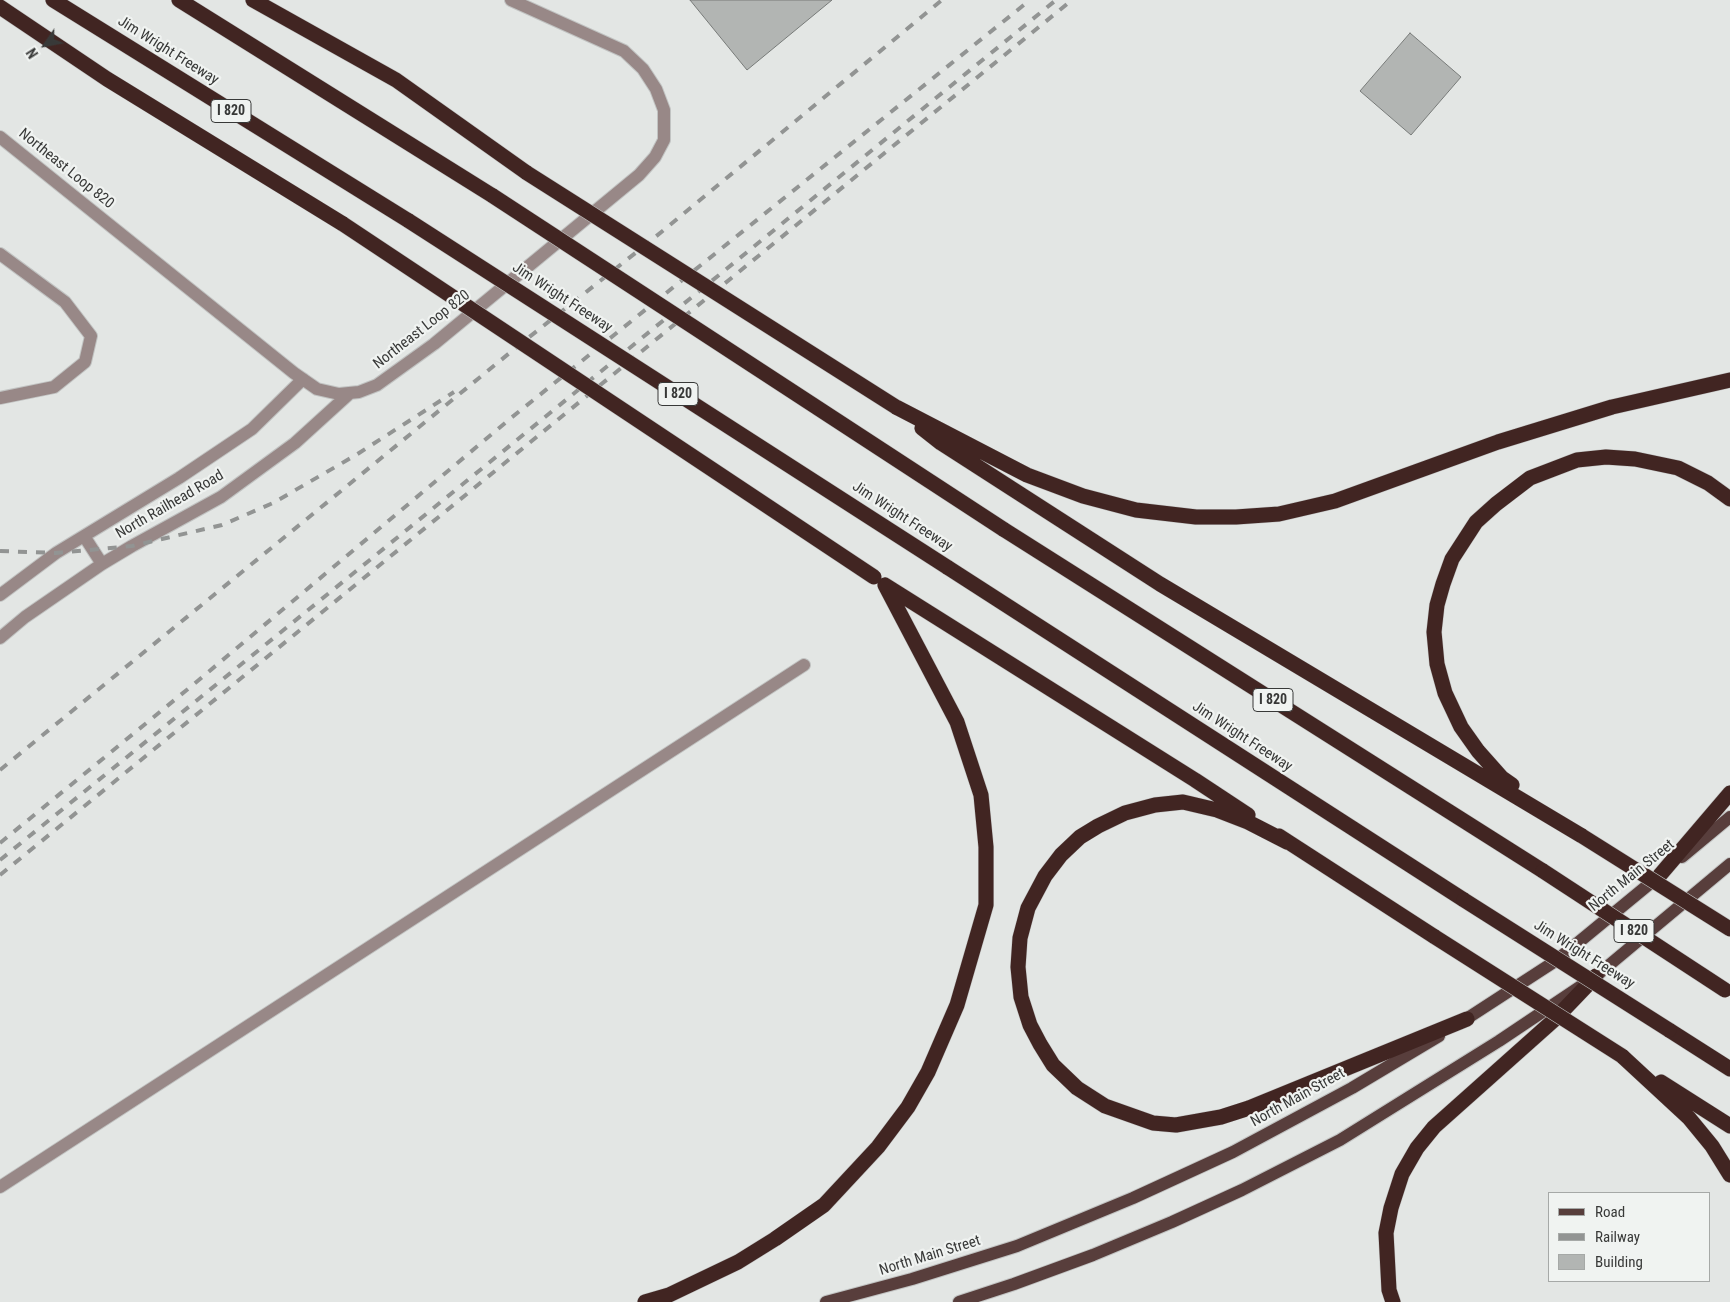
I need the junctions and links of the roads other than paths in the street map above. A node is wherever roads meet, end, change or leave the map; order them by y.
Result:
1 (53, 0) edge
2 (179, 0) edge
3 (253, 0) edge
4 (511, 0) edge
5 (0, 7) edge
6 (0, 137) edge
7 (0, 254) edge
8 (303, 379) junction
9 (1730, 380) edge
10 (350, 393) junction
11 (0, 398) edge
12 (896, 407) junction
13 (1730, 499) edge
14 (84, 536) junction
15 (102, 564) junction
16 (879, 581) junction
17 (0, 596) edge
18 (0, 638) edge
19 (804, 665) dead end
20 (1730, 792) edge
21 (1730, 817) edge
22 (1582, 836) junction
23 (1287, 842) junction
24 (1730, 864) edge
25 (1660, 875) junction
26 (1730, 929) edge
27 (1596, 976) junction
28 (1728, 992) edge
29 (1467, 1019) junction
30 (1622, 1056) junction
31 (1730, 1069) edge
32 (1730, 1126) edge
33 (1730, 1175) edge
34 (0, 1187) edge
35 (645, 1302) edge
36 (826, 1302) edge
37 (959, 1302) edge
38 (1393, 1302) edge

1 - 31 highway, Jim Wright Freeway / I 820, bridge
2 - 28 highway, I 820, bridge
3 - 12 highway, bridge
4 - 10 street, Northeast Loop 820
5 - 16 highway, bridge
6 - 8 street, Northeast Loop 820
7 - 11 street
8 - 10 street, Northeast Loop 820
8 - 14 street, North Railhead Road
9 - 12 highway
10 - 15 street, North Railhead Road
12 - 22 highway
13 - 22 highway
14 - 15 street
14 - 17 street, North Railhead Road
15 - 18 street, North Railhead Road
16 - 23 highway
16 - 35 highway
19 - 34 street
20 - 25 highway
21 - 25 main road, North Main Street
22 - 26 highway, bridge
23 - 29 highway
23 - 30 highway, bridge
24 - 27 main road
25 - 29 main road, North Main Street
27 - 37 main road
27 - 38 highway
29 - 36 main road, North Main Street
30 - 32 highway
30 - 33 highway

